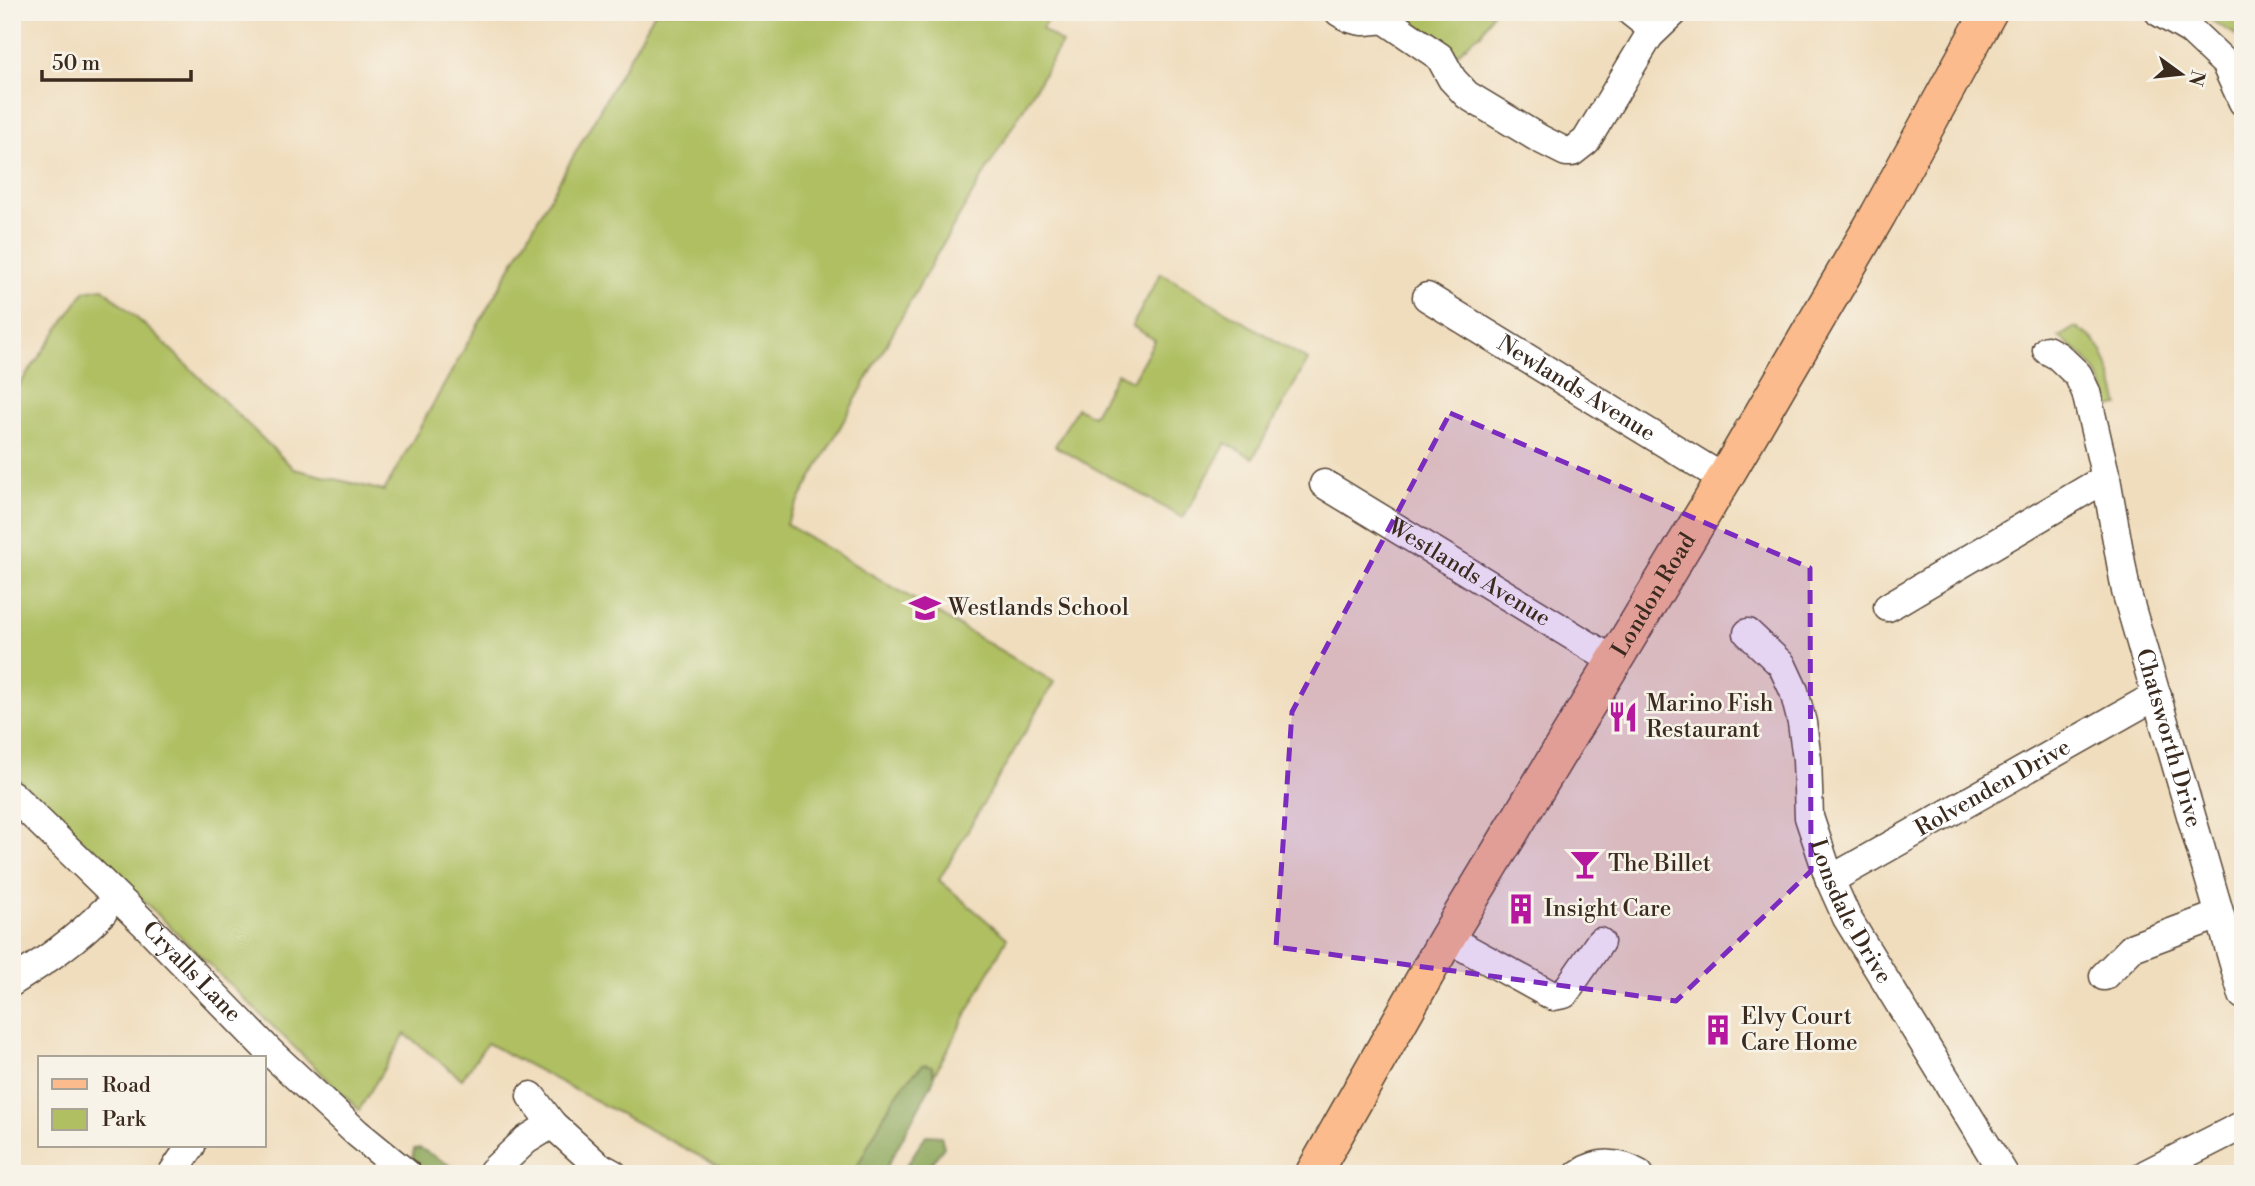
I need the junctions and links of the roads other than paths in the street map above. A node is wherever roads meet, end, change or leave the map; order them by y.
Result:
1 (1339, 12) edge
2 (1630, 12) edge
3 (1675, 12) edge
4 (1989, 12) edge
5 (2159, 12) edge
6 (1649, 36) junction
7 (2243, 102) edge
8 (1427, 297) dead end
9 (2047, 350) dead end
10 (2106, 478) junction
11 (1724, 479) junction
12 (1324, 484) dead end
13 (1888, 607) dead end
14 (1748, 633) dead end
15 (1614, 661) junction
16 (2157, 695) junction
17 (12, 794) edge
18 (1830, 880) junction
19 (83, 885) dead end
20 (103, 912) junction
21 (2219, 915) junction
22 (131, 929) dead end
23 (1447, 938) junction
24 (1600, 942) dead end
25 (2104, 975) dead end
26 (12, 982) edge
27 (2243, 995) edge
28 (267, 1056) edge
29 (531, 1096) dead end
30 (552, 1124) junction
31 (2243, 1125) edge
32 (190, 1148) edge
33 (2175, 1167) edge
34 (493, 1171) dead end
35 (172, 1174) edge
36 (407, 1174) edge
37 (613, 1174) edge
38 (1313, 1174) edge
39 (1579, 1174) edge
40 (1639, 1174) edge
41 (2004, 1174) edge
42 (2146, 1174) edge

1 - 6 street
2 - 6 street
3 - 6 street
4 - 11 main road, London Road
5 - 7 street
8 - 11 street, Newlands Avenue
9 - 10 street, Chatsworth Drive
10 - 13 street
10 - 16 street, Chatsworth Drive
11 - 15 main road, London Road
12 - 15 street, Westlands Avenue
14 - 18 street, Lonsdale Drive
15 - 23 main road, London Road
16 - 18 street, Rolvenden Drive
16 - 21 street, Chatsworth Drive
17 - 28 street, Cryalls Lane
18 - 41 street, Lonsdale Drive
19 - 20 street
20 - 22 street
20 - 26 street
21 - 25 street
21 - 27 street, Chatsworth Drive
23 - 24 street
23 - 38 main road, London Road
28 - 36 street, Cryalls Lane
29 - 30 street
30 - 34 street
30 - 37 street
31 - 33 street
32 - 35 street
33 - 42 street
39 - 40 street

